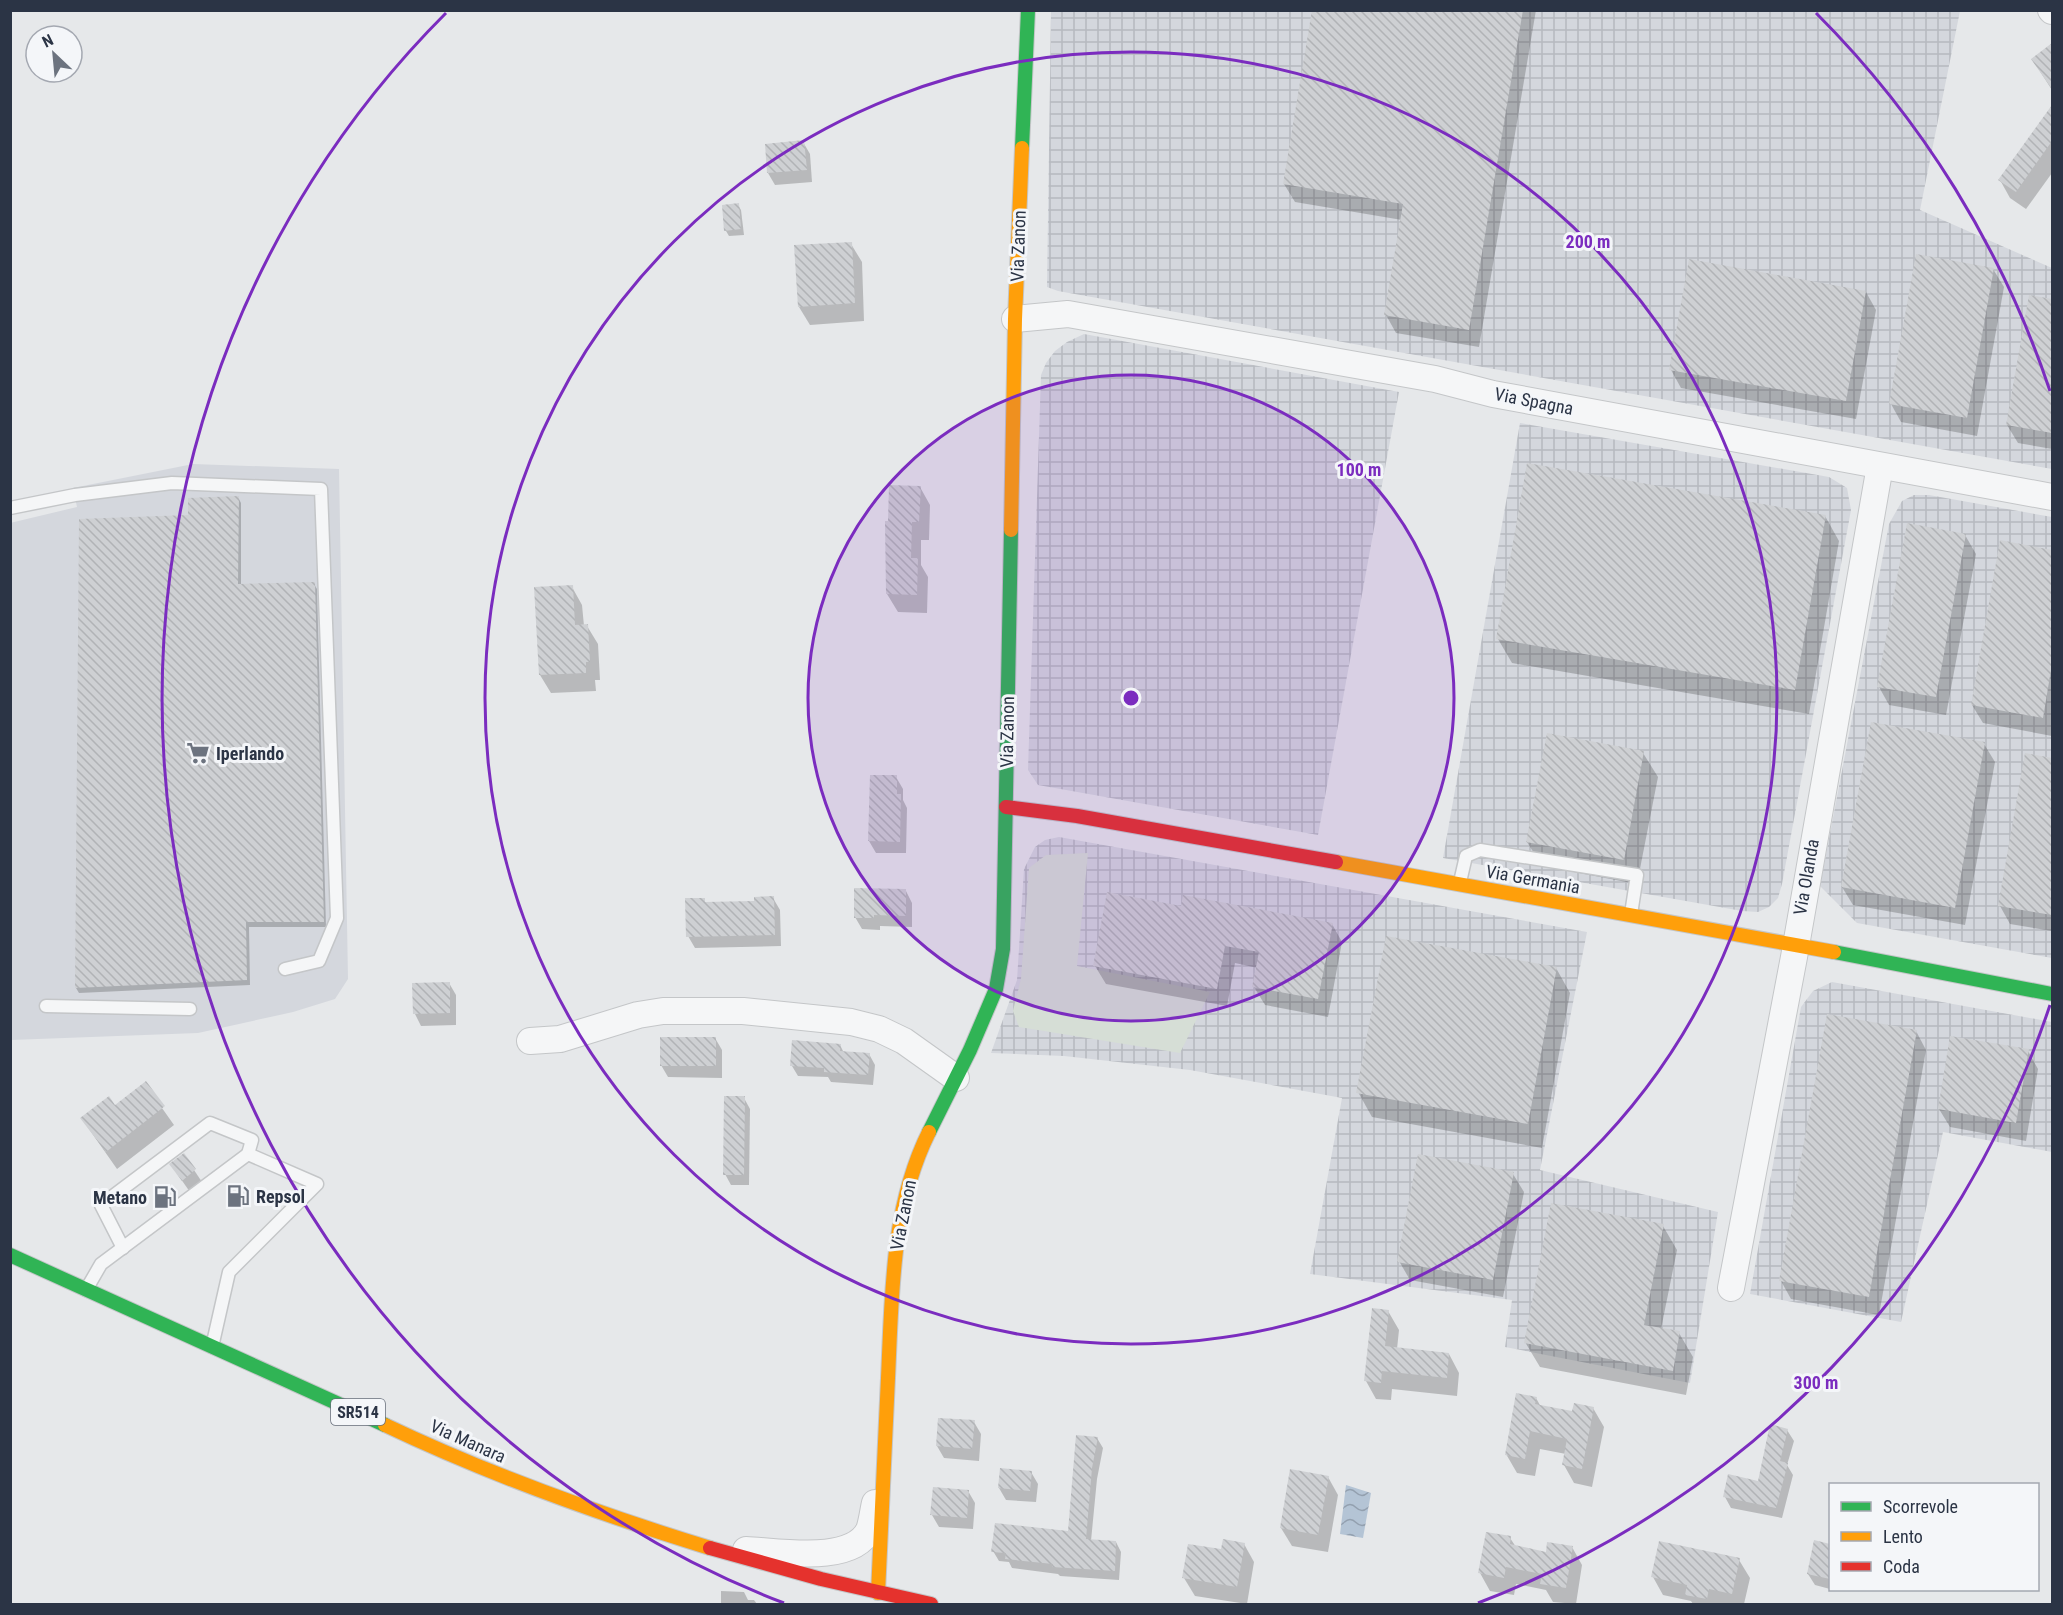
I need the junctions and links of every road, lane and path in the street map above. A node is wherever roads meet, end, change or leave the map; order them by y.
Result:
1 (1028, 10) edge
2 (1015, 319) junction
3 (1880, 466) junction
4 (2052, 497) edge
5 (10, 508) edge
6 (1006, 807) junction
7 (1460, 884) junction
8 (1631, 915) junction
9 (1795, 944) junction
10 (285, 969) dead end
11 (2052, 993) edge
12 (46, 1006) dead end
13 (190, 1009) dead end
14 (530, 1041) dead end
15 (956, 1078) junction
16 (248, 1154) junction
17 (123, 1248) junction
18 (10, 1255) edge
19 (1731, 1288) dead end
20 (85, 1291) junction
21 (212, 1348) junction
22 (887, 1431) junction
23 (713, 1548) junction
24 (878, 1593) junction
25 (932, 1605) edge

1 - 2 street, Via Zanon
2 - 3 street, Via Spagna
2 - 6 street, Via Zanon
3 - 4 street, Via Spagna
3 - 9 street, Via Olanda
5 - 10 lane
6 - 7 street, Via Germania
6 - 15 street, Via Zanon
7 - 8 street, Via Germania
7 - 8 lane
8 - 9 street, Via Germania
9 - 11 street, Via Germania
9 - 19 street, Via Olanda
12 - 13 lane
14 - 15 street
15 - 22 street, Via Zanon
16 - 17 lane
16 - 17 lane
16 - 21 lane
17 - 20 lane
18 - 20 street, Via Manara / SR514
20 - 21 street, Via Manara / SR514
21 - 23 street, Via Manara / SR514
22 - 23 street, Via Zanon
22 - 24 street, Via Zanon
23 - 24 street, Via Manara / SR514
24 - 25 street, Via Manara / SR514

